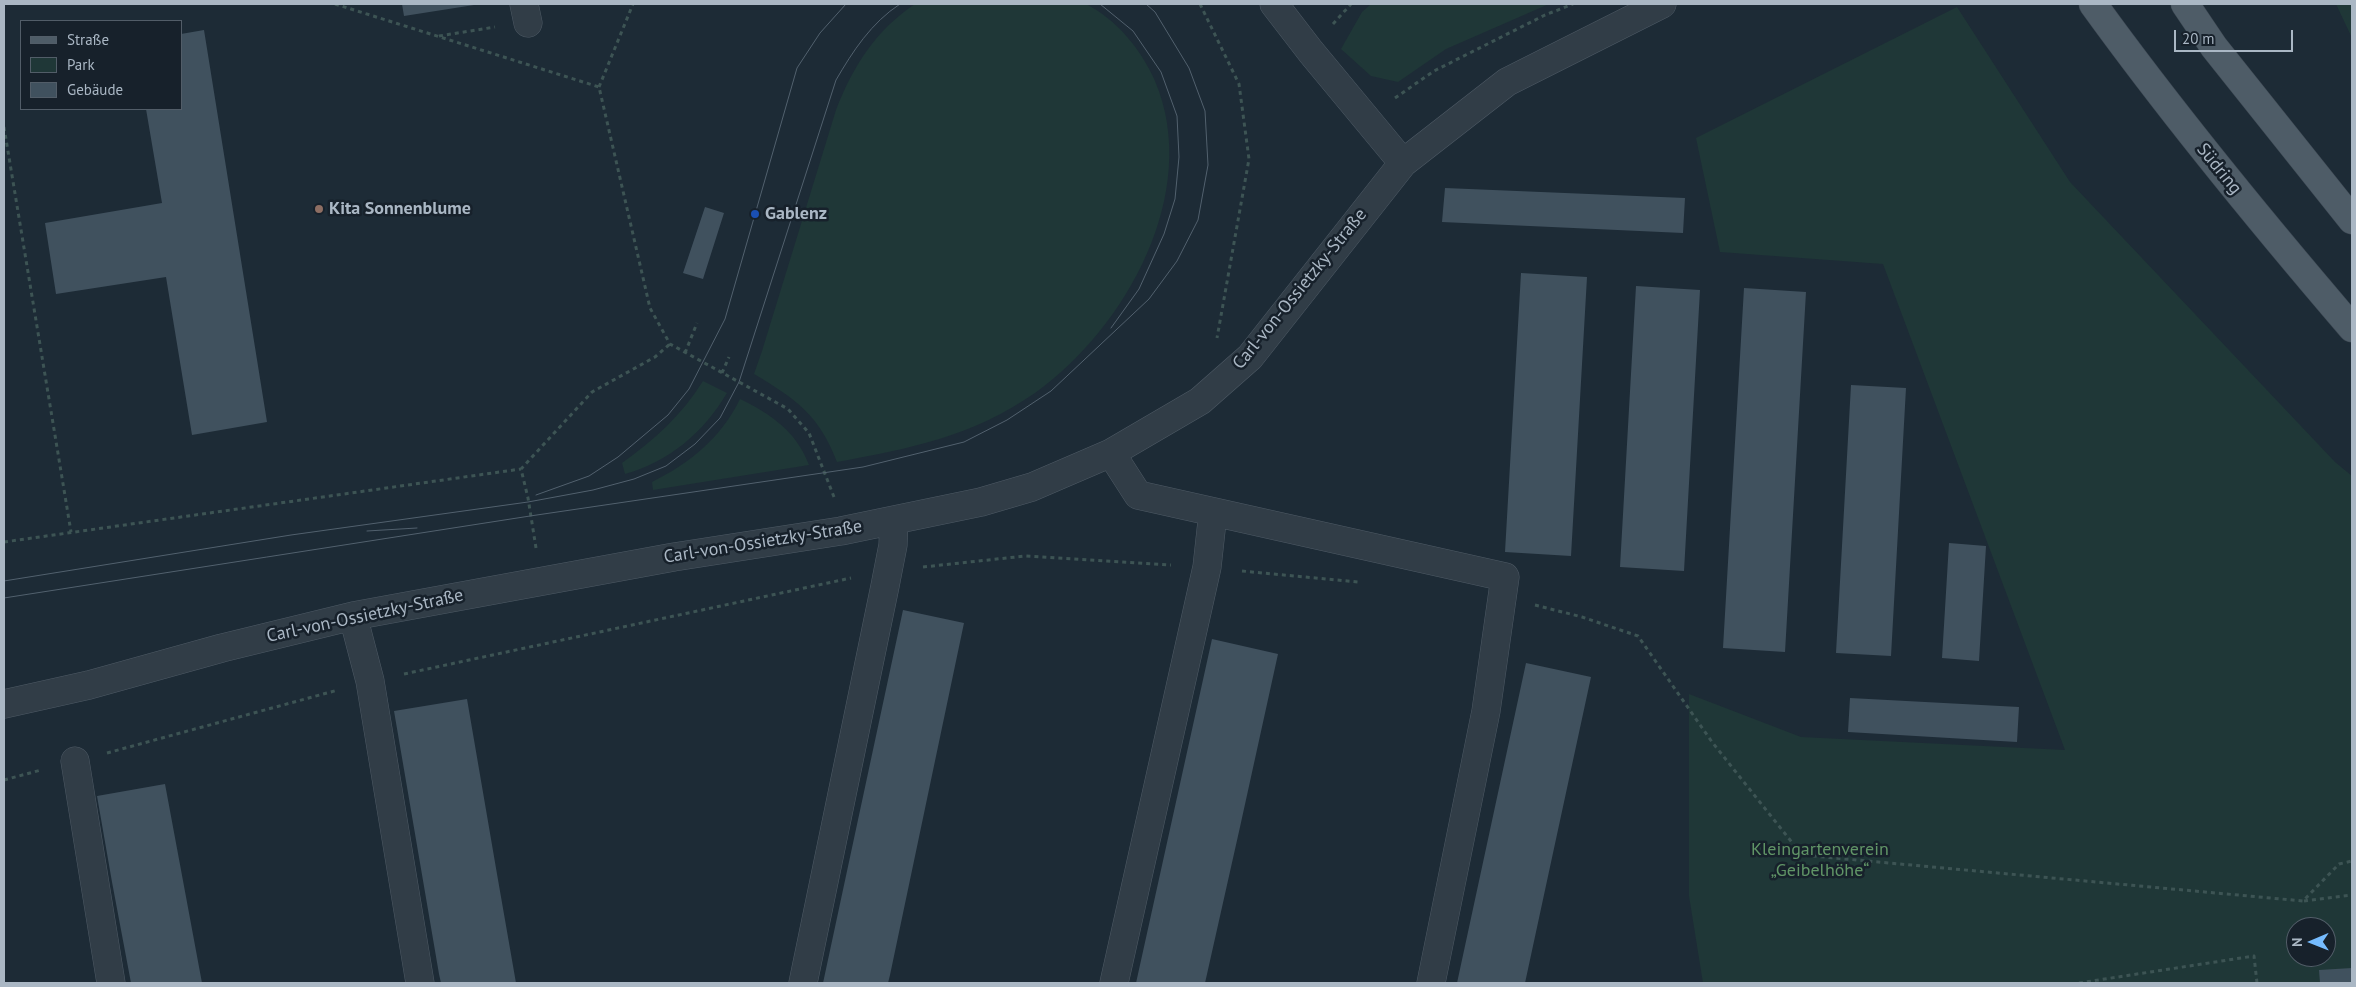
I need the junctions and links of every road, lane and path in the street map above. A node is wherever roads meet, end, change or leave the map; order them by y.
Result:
1 (335, 4) edge
2 (634, 4) edge
3 (1200, 4) edge
4 (1274, 4) edge
5 (1573, 4) edge
6 (1662, 4) edge
7 (2093, 4) edge
8 (2185, 4) edge
9 (526, 13) edge
10 (437, 36) junction
11 (599, 87) junction
12 (1368, 122) junction
13 (4, 127) edge
14 (1403, 163) junction
15 (2352, 220) edge
16 (697, 324) dead end
17 (2352, 328) edge
18 (670, 344) junction
19 (1216, 344) dead end
20 (685, 353) junction
21 (729, 357) dead end
22 (722, 373) junction
23 (1111, 453) junction
24 (521, 470) junction
25 (842, 493) dead end
26 (833, 495) junction
27 (1212, 512) junction
28 (894, 520) junction
29 (841, 530) junction
30 (71, 532) junction
31 (4, 542) edge
32 (1207, 567) junction
33 (888, 570) junction
34 (543, 580) junction
35 (1364, 583) dead end
36 (1502, 597) junction
37 (354, 616) junction
38 (370, 681) junction
39 (4, 704) edge
40 (76, 762) junction
41 (4, 780) edge
42 (2352, 861) edge
43 (2352, 896) edge
44 (2303, 901) junction
45 (111, 983) edge
46 (420, 983) edge
47 (804, 983) edge
48 (1114, 983) edge
49 (1431, 983) edge
50 (2079, 983) edge
51 (2257, 983) edge

1 - 10 path
2 - 11 path
3 - 19 path
4 - 12 street
5 - 12 path
6 - 14 street, Carl-von-Ossietzky-Straße
7 - 17 main road, Südring
8 - 15 main road
9 - 10 path
10 - 11 path
11 - 18 path
12 - 14 street
13 - 30 path
14 - 23 street, Carl-von-Ossietzky-Straße
16 - 20 path
18 - 20 path
18 - 24 path
20 - 22 path
21 - 22 path
22 - 26 path
23 - 27 street
23 - 28 street, Carl-von-Ossietzky-Straße
24 - 30 path
24 - 34 path
25 - 26 path
26 - 29 path
27 - 32 street
27 - 36 street
28 - 29 street, Carl-von-Ossietzky-Straße
28 - 33 street
29 - 34 street, Carl-von-Ossietzky-Straße
30 - 31 path
32 - 33 path
32 - 35 path
32 - 48 street
33 - 38 path
33 - 47 street
34 - 37 street, Carl-von-Ossietzky-Straße
36 - 44 path
36 - 49 street
37 - 38 street
37 - 39 street, Carl-von-Ossietzky-Straße
38 - 40 path
38 - 46 street
40 - 41 path
40 - 45 street
42 - 44 path
43 - 44 path
50 - 51 path

